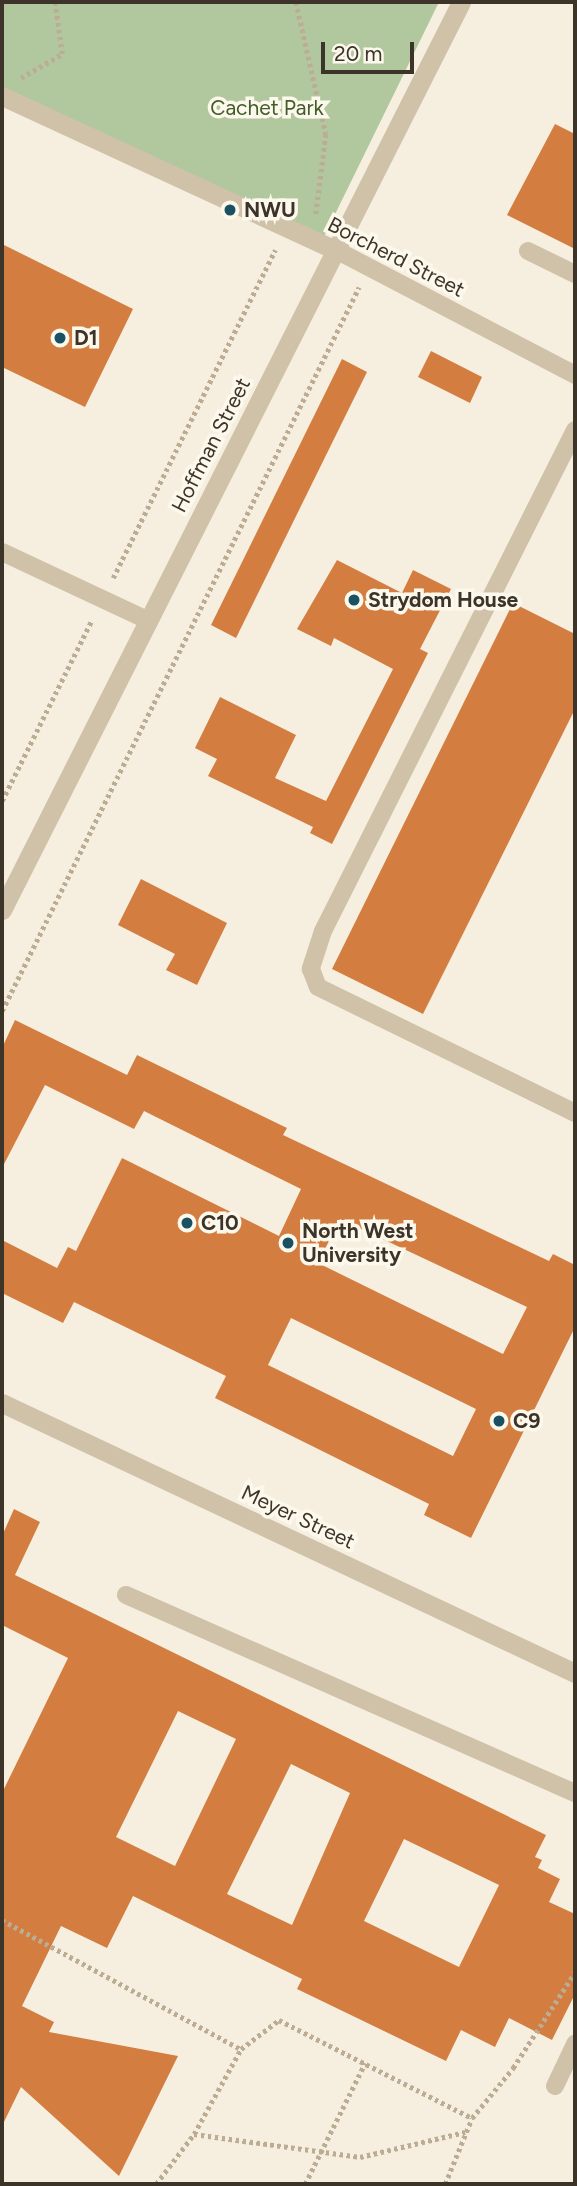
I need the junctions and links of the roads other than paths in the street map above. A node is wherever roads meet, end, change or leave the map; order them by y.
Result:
1 (461, 2) edge
2 (7, 90) edge
3 (336, 250) junction
4 (528, 251) dead end
5 (575, 274) edge
6 (575, 375) edge
7 (575, 430) edge
8 (2, 552) edge
9 (147, 620) junction
10 (2, 910) edge
11 (575, 1113) edge
12 (2, 1403) edge
13 (127, 1595) dead end
14 (575, 1673) edge
15 (575, 1793) edge
16 (575, 2045) edge
17 (555, 2086) dead end

1 - 3 street, Hoffman Street
2 - 3 street, Borcherd Street
3 - 6 lane, Borcherd Street
3 - 9 street, Hoffman Street
4 - 5 lane
7 - 11 lane
8 - 9 lane
9 - 10 street, Hoffman Street
12 - 14 street, Meyer Street
13 - 15 lane
16 - 17 lane

